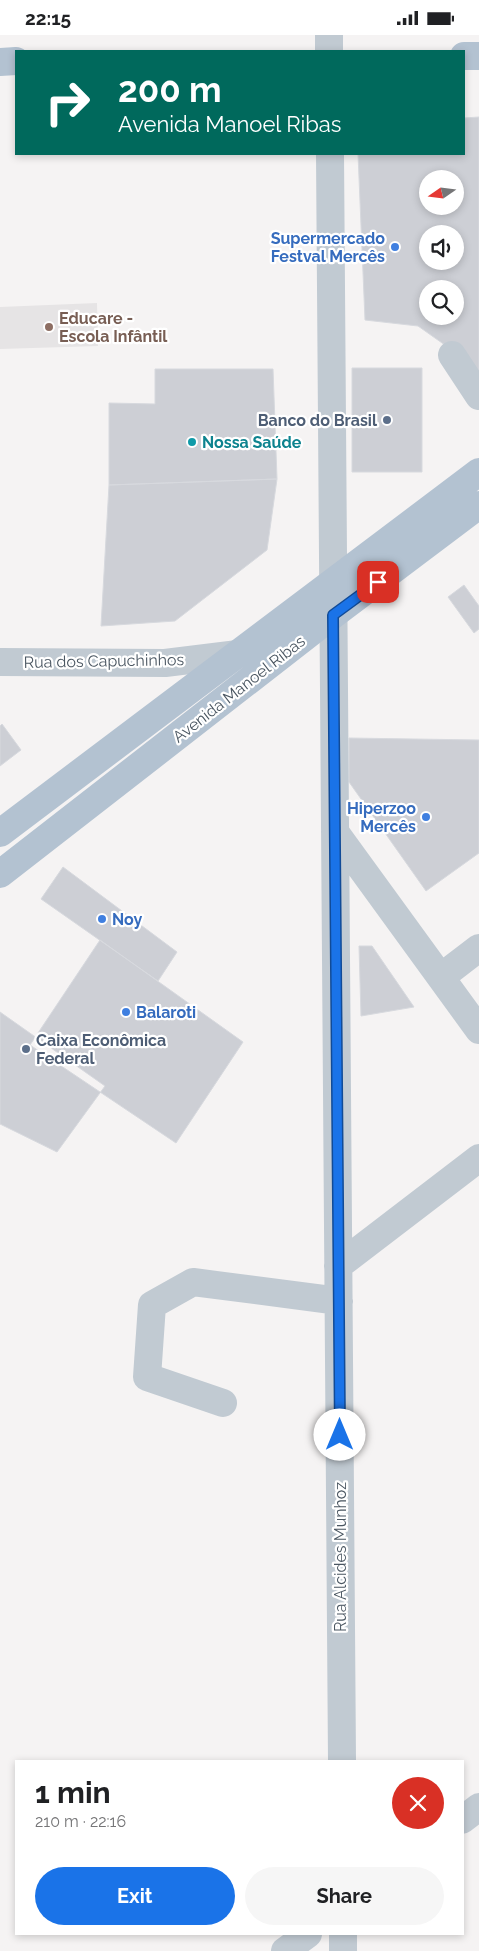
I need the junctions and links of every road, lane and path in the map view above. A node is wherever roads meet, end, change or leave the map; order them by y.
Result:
1 (329, 35) edge
2 (329, 50) edge
3 (479, 55) edge
4 (465, 56) edge
5 (0, 61) edge
6 (15, 61) edge
7 (330, 155) edge
8 (452, 355) dead end
9 (479, 396) edge
10 (479, 472) edge
11 (479, 505) edge
12 (333, 583) junction
13 (333, 615) junction
14 (238, 654) junction
15 (0, 662) edge
16 (335, 832) junction
17 (0, 833) edge
18 (0, 874) edge
19 (479, 948) edge
20 (441, 977) junction
21 (479, 1030) edge
22 (479, 1158) edge
23 (338, 1266) junction
24 (338, 1301) junction
25 (223, 1403) dead end
26 (342, 1760) edge
27 (479, 1807) edge
28 (464, 1818) edge
29 (307, 1935) edge
30 (343, 1935) edge
31 (285, 1951) edge
32 (343, 1951) edge

1 - 2 street
3 - 4 main road
5 - 6 main road
7 - 12 street, Rua Alcides Munhoz
8 - 9 street
10 - 12 main road, Avenida Manoel Ribas
11 - 13 main road, Avenida Manoel Ribas
12 - 13 street, Rua Alcides Munhoz
12 - 14 main road, Avenida Manoel Ribas
13 - 16 street, Rua Alcides Munhoz
13 - 18 main road, Avenida Manoel Ribas
14 - 15 street, Rua dos Capuchinhos
14 - 17 main road, Avenida Manoel Ribas
16 - 20 street
16 - 23 street, Rua Alcides Munhoz
19 - 20 street
20 - 21 street
22 - 23 street
23 - 24 street, Rua Alcides Munhoz
24 - 25 street
24 - 26 street, Rua Alcides Munhoz
27 - 28 street
29 - 31 street
30 - 32 street

